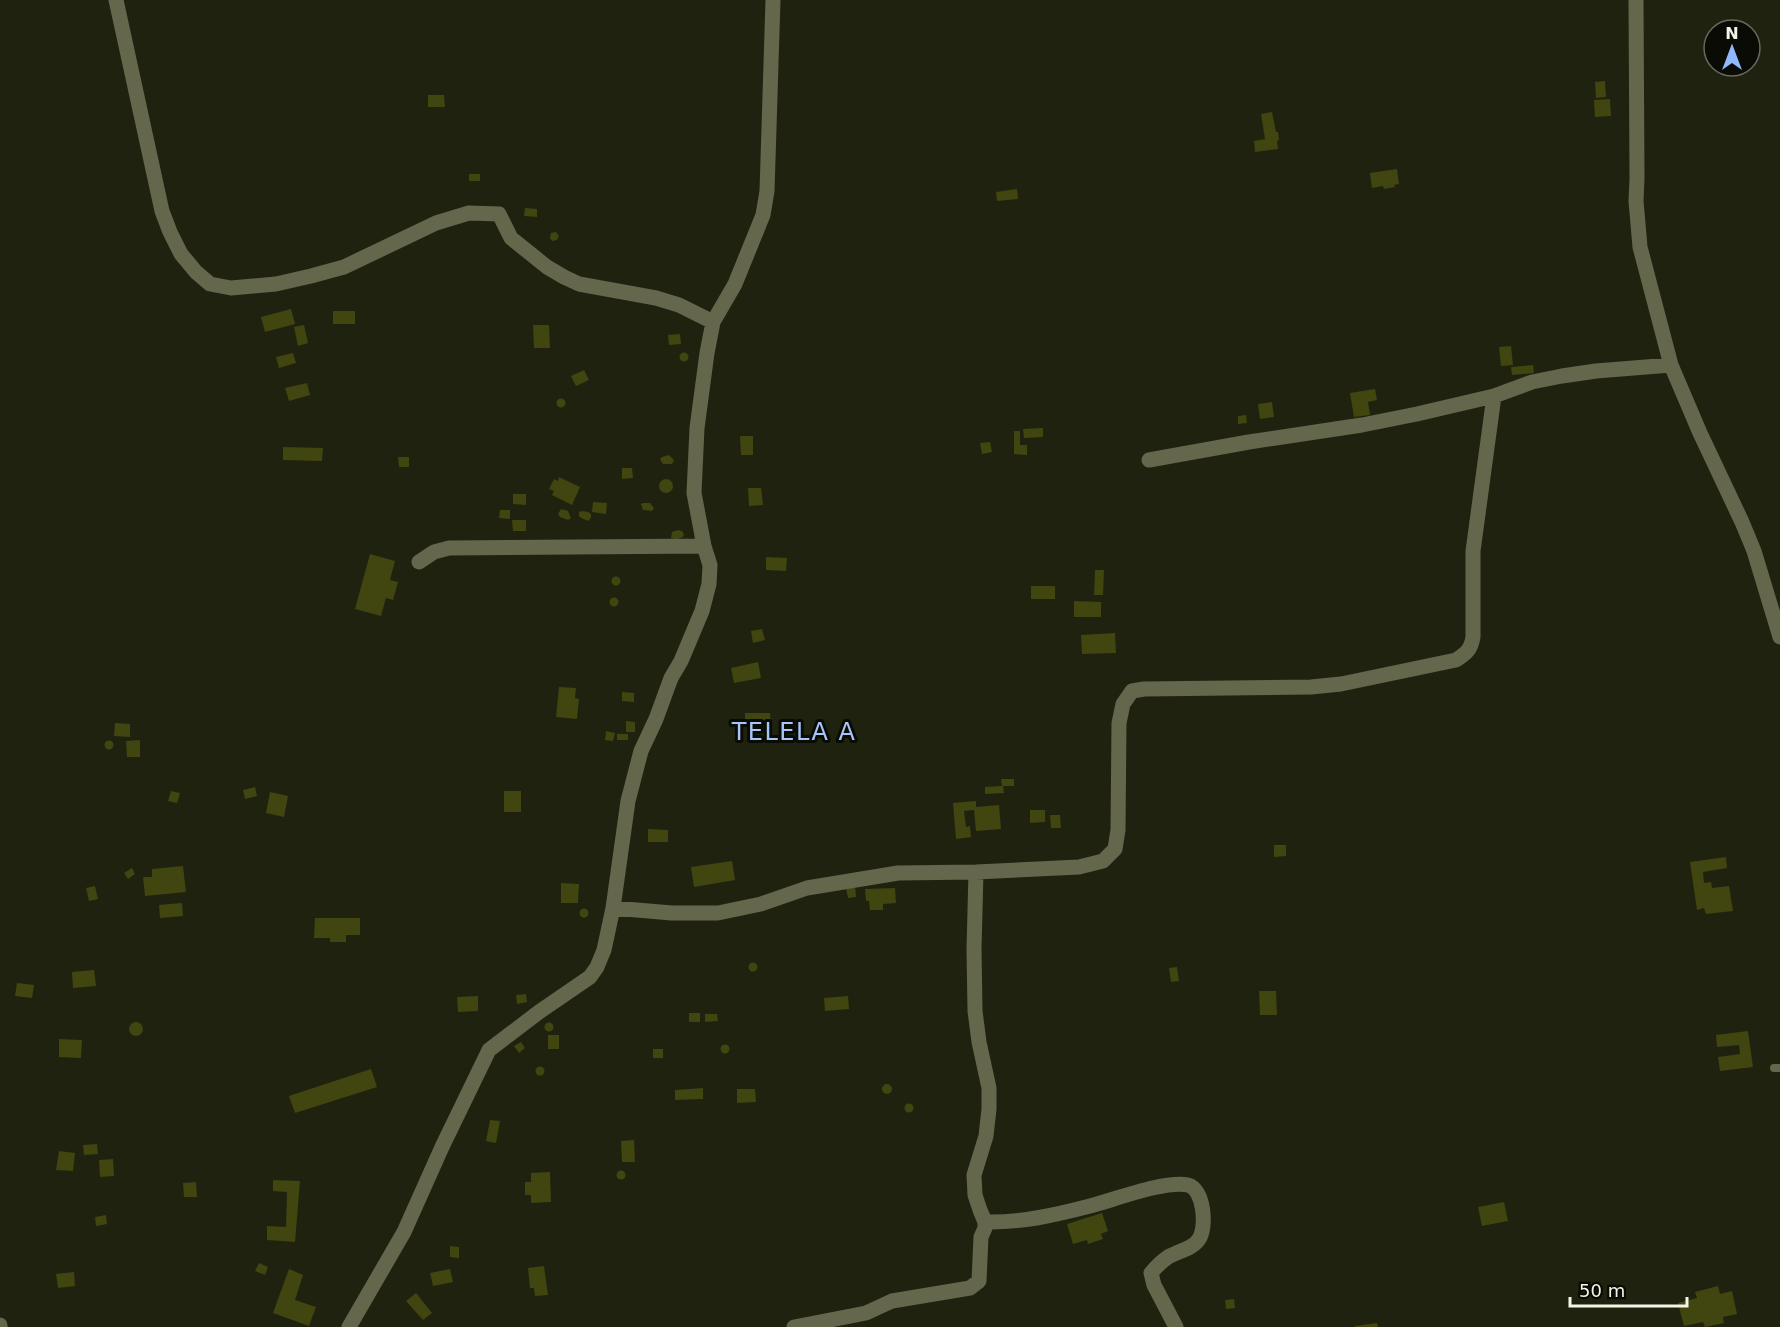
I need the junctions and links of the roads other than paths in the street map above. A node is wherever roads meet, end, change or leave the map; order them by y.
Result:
1 (116, 0) edge
2 (773, 0) edge
3 (1636, 0) edge
4 (713, 322) junction
5 (1671, 365) junction
6 (1494, 396) junction
7 (1149, 460) dead end
8 (704, 546) junction
9 (419, 562) dead end
10 (1780, 637) edge
11 (976, 872) junction
12 (613, 908) junction
13 (985, 1222) junction
14 (349, 1327) edge
15 (794, 1327) edge
16 (1176, 1327) edge

1 - 4 street
2 - 4 street
3 - 5 street
4 - 8 street
5 - 6 street
5 - 10 street
6 - 7 street
6 - 11 street
8 - 9 street
8 - 12 street
11 - 12 street
11 - 13 street
12 - 14 street
13 - 15 street
13 - 16 street

